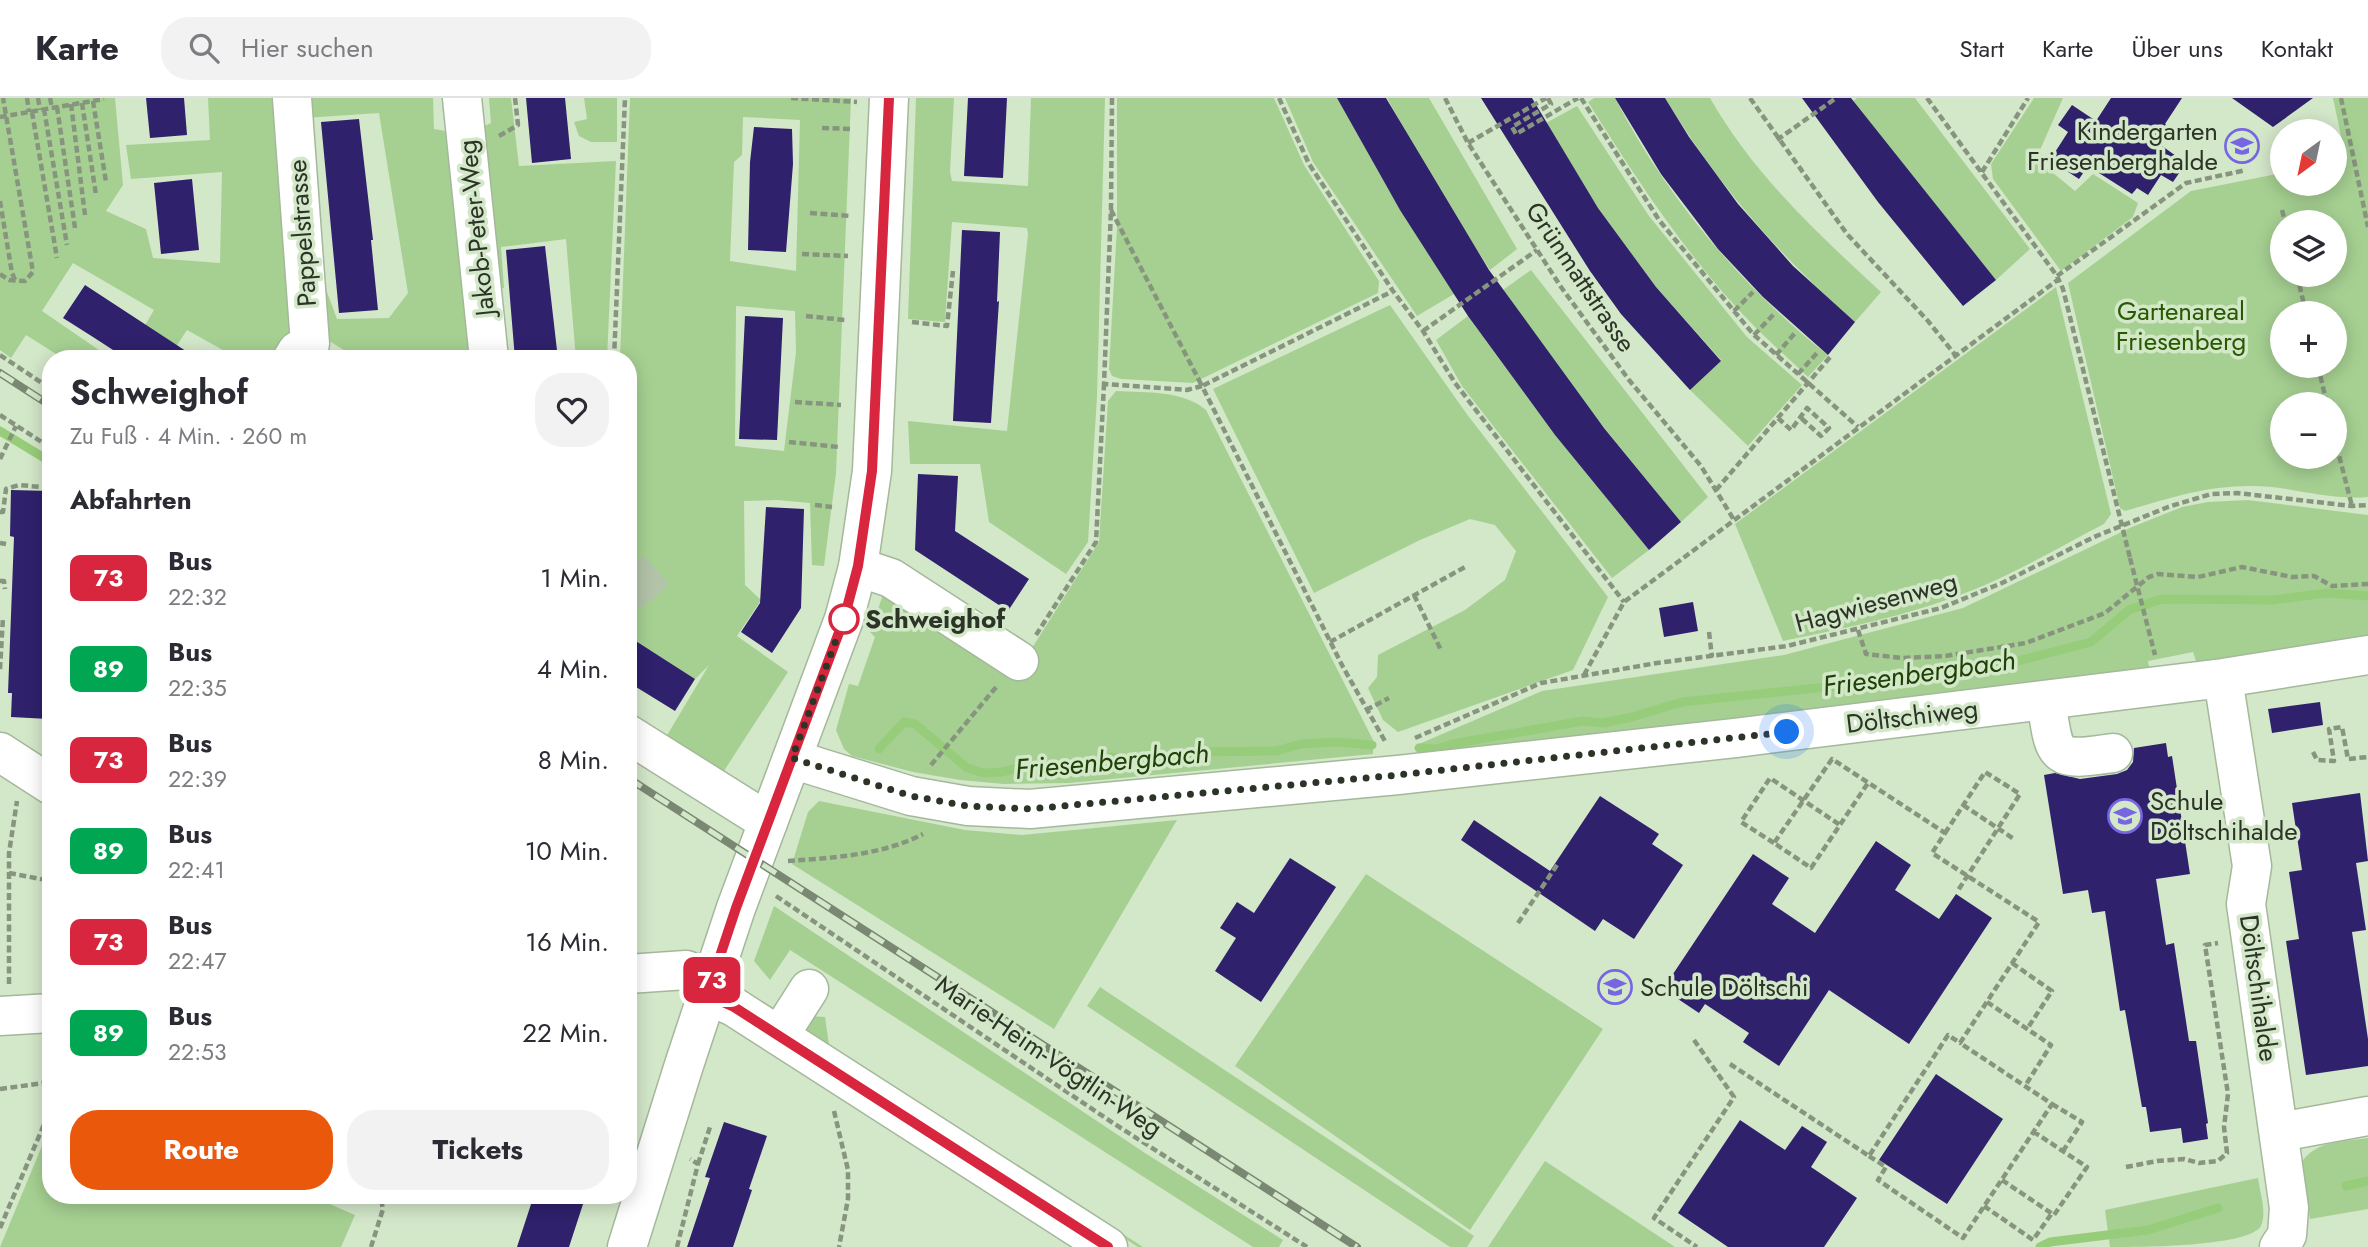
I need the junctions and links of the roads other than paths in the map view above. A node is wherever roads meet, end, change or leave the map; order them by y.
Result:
1 (292, 98) edge
2 (462, 98) edge
3 (874, 100) edge
4 (299, 350) edge
5 (488, 350) edge
6 (858, 566) junction
7 (2368, 655) edge
8 (1019, 661) road end
9 (2223, 678) junction
10 (2046, 699) junction
11 (637, 740) edge
12 (2113, 753) dead end
13 (792, 758) junction
14 (768, 822) junction
15 (637, 973) edge
16 (710, 988) junction
17 (809, 989) dead end
18 (5, 1003) edge
19 (42, 1011) edge
20 (779, 1036) junction
21 (2368, 1116) edge
22 (2280, 1132) junction
23 (627, 1247) edge
24 (1108, 1247) edge
25 (2279, 1247) edge

1 - 4 street, Pappelstrasse
2 - 5 street, Jakob-Peter-Weg
3 - 6 street
6 - 8 street
6 - 13 street
7 - 9 street, Döltschiweg
9 - 10 street, Döltschiweg
9 - 22 street, Döltschihalde
10 - 12 street
10 - 13 street, Döltschiweg
11 - 14 street
13 - 14 street
14 - 16 street
15 - 16 street
16 - 20 street
16 - 23 street
17 - 20 street
18 - 19 street
20 - 24 street
21 - 22 street
22 - 25 street, Döltschihalde

